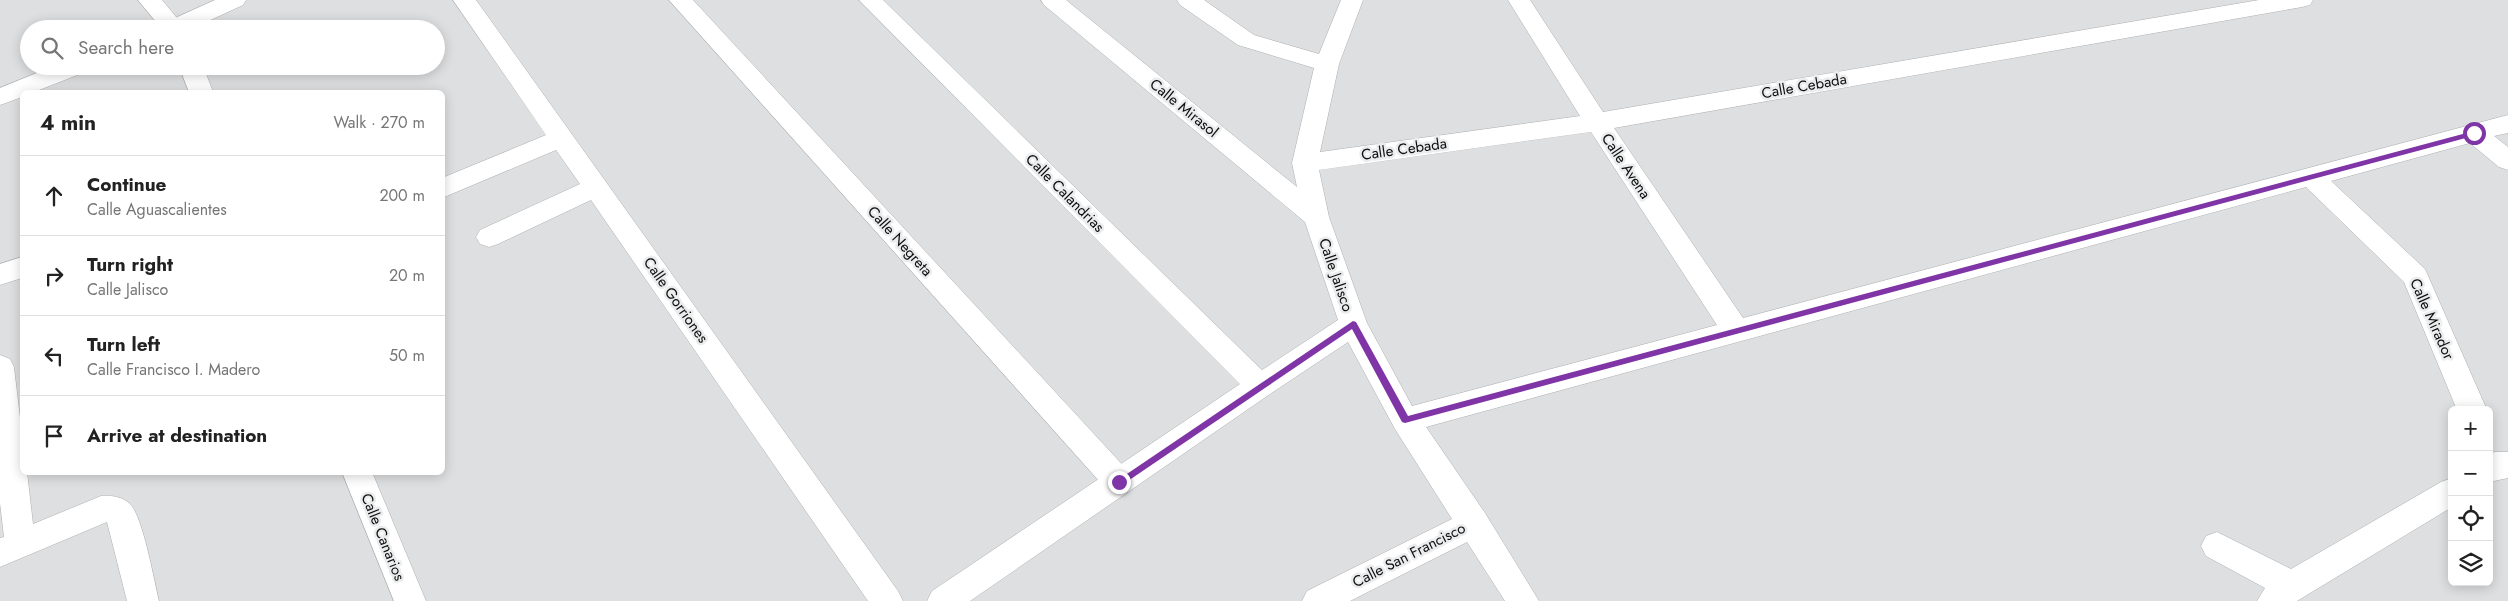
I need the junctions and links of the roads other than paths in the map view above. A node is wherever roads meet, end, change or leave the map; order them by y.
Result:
1 (149, 0) edge
2 (235, 0) edge
3 (464, 0) edge
4 (680, 0) edge
5 (870, 0) edge
6 (1052, 0) edge
7 (1188, 0) edge
8 (1352, 0) edge
9 (1519, 0) edge
10 (2302, 0) edge
11 (166, 20) edge
12 (191, 20) edge
13 (1327, 64) junction
14 (55, 75) edge
15 (195, 75) edge
16 (201, 90) edge
17 (0, 97) edge
18 (1597, 122) junction
19 (2508, 124) edge
20 (2474, 133) junction
21 (561, 138) junction
22 (2508, 161) edge
23 (1305, 163) junction
24 (2311, 177) junction
25 (596, 187) junction
26 (445, 188) edge
27 (1316, 217) junction
28 (489, 237) dead end
29 (20, 268) edge
30 (0, 275) edge
31 (1353, 324) junction
32 (1736, 331) junction
33 (0, 367) edge
34 (1260, 386) junction
35 (2470, 406) edge
36 (1405, 420) junction
37 (358, 475) edge
38 (1119, 482) junction
39 (2448, 493) edge
40 (1474, 523) junction
41 (2217, 546) dead end
42 (10, 549) edge
43 (2282, 593) edge
44 (143, 601) edge
45 (410, 601) edge
46 (887, 601) edge
47 (943, 601) edge
48 (1318, 601) edge
49 (1523, 601) edge

1 - 11 street
2 - 12 street
3 - 21 street, Calle Gorriones
4 - 38 street, Calle Negreta
5 - 34 street, Calle Calandrias
6 - 27 street, Calle Mirasol
7 - 13 street
8 - 13 street, Calle Jalisco
9 - 18 street, Calle Avena
10 - 18 street, Calle Cebada
13 - 23 street, Calle Jalisco
14 - 17 street
15 - 16 street
18 - 23 street, Calle Cebada
18 - 32 street, Calle Avena
19 - 20 street
20 - 22 street
20 - 24 street
21 - 25 street, Calle Gorriones
21 - 26 street
23 - 27 street, Calle Jalisco
24 - 32 street
24 - 35 street, Calle Mirador
25 - 28 street
25 - 46 street, Calle Gorriones
27 - 31 street, Calle Jalisco
29 - 30 street
31 - 34 street
31 - 36 street, Calle Jalisco
32 - 36 street
33 - 42 street
34 - 38 street
36 - 40 street, Calle Jalisco
37 - 45 street, Calle Canarios
38 - 47 street
39 - 43 street
40 - 48 street, Calle San Francisco
40 - 49 street, Calle Jalisco
41 - 43 street
42 - 44 street

